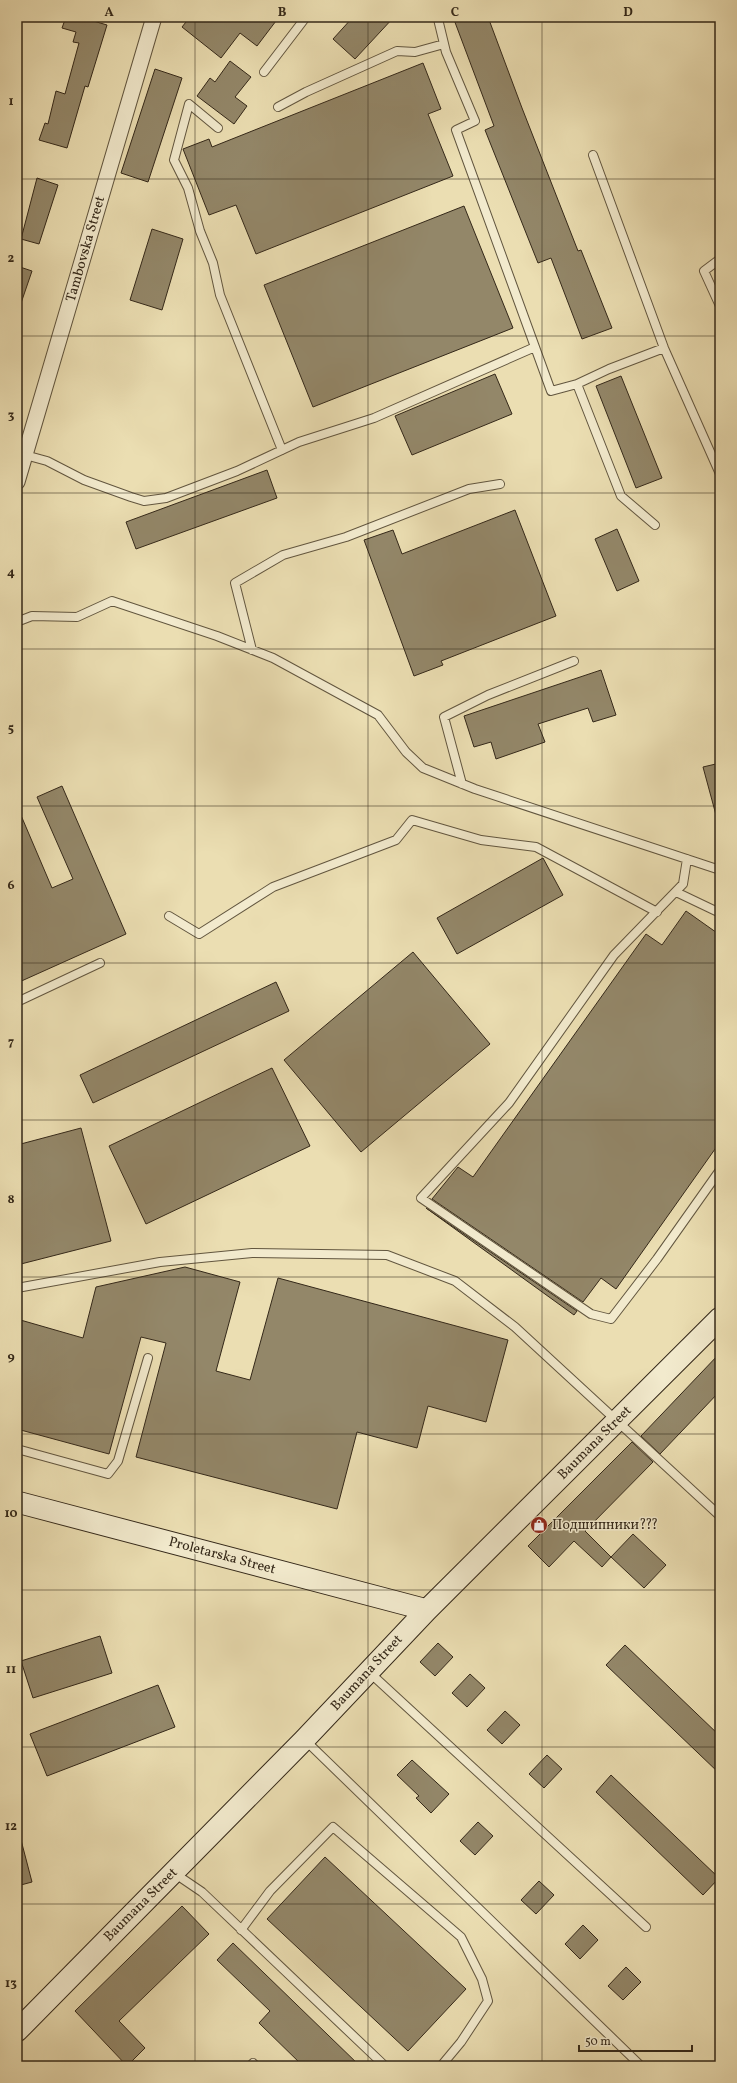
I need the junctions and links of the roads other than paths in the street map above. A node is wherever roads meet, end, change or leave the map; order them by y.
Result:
1 (154, 17) edge
2 (306, 17) edge
3 (438, 19) dead end
4 (444, 44) junction
5 (264, 72) dead end
6 (278, 107) dead end
7 (218, 128) dead end
8 (593, 155) dead end
9 (720, 260) edge
10 (720, 306) edge
11 (536, 347) junction
12 (664, 348) junction
13 (577, 384) junction
14 (282, 450) junction
15 (25, 455) junction
16 (720, 474) edge
17 (17, 482) edge
18 (500, 484) dead end
19 (655, 525) dead end
20 (19, 621) dead end
21 (252, 650) junction
22 (574, 661) dead end
23 (462, 784) junction
24 (687, 859) junction
25 (720, 870) edge
26 (676, 892) junction
27 (657, 912) junction
28 (720, 913) edge
29 (169, 916) dead end
30 (100, 963) dead end
31 (17, 1002) edge
32 (720, 1170) edge
33 (17, 1288) edge
34 (720, 1318) edge
35 (148, 1358) dead end
36 (617, 1420) junction
37 (17, 1449) edge
38 (17, 1502) edge
39 (720, 1516) edge
40 (427, 1610) junction
41 (369, 1672) junction
42 (304, 1740) junction
43 (173, 1873) junction
44 (646, 1927) dead end
45 (241, 1930) junction
46 (17, 2031) edge
47 (250, 2066) edge
48 (256, 2066) edge
49 (385, 2066) edge
50 (441, 2066) edge
51 (640, 2066) edge

1 - 15 street, Tambovska Street
2 - 5 lane
3 - 4 lane
4 - 6 lane
4 - 11 lane
7 - 14 lane
8 - 12 lane
9 - 10 lane
11 - 13 lane
11 - 14 lane
12 - 13 lane
12 - 16 lane
13 - 19 lane
14 - 15 lane
15 - 17 street, Tambovska Street
18 - 21 lane
20 - 21 lane
21 - 23 lane
22 - 23 lane
23 - 24 lane
24 - 25 lane
24 - 26 lane
26 - 27 lane
26 - 28 lane
27 - 29 lane
27 - 32 lane
30 - 31 lane
33 - 36 lane
34 - 36 main road, Baumana Street
35 - 37 lane
36 - 39 lane
36 - 40 main road, Baumana Street
38 - 40 main road, Proletarska Street
40 - 41 main road, Baumana Street
41 - 42 main road, Baumana Street
41 - 44 lane
42 - 43 main road, Baumana Street
42 - 51 lane
43 - 45 lane
43 - 46 main road, Baumana Street
45 - 49 lane
45 - 50 lane
47 - 48 lane

